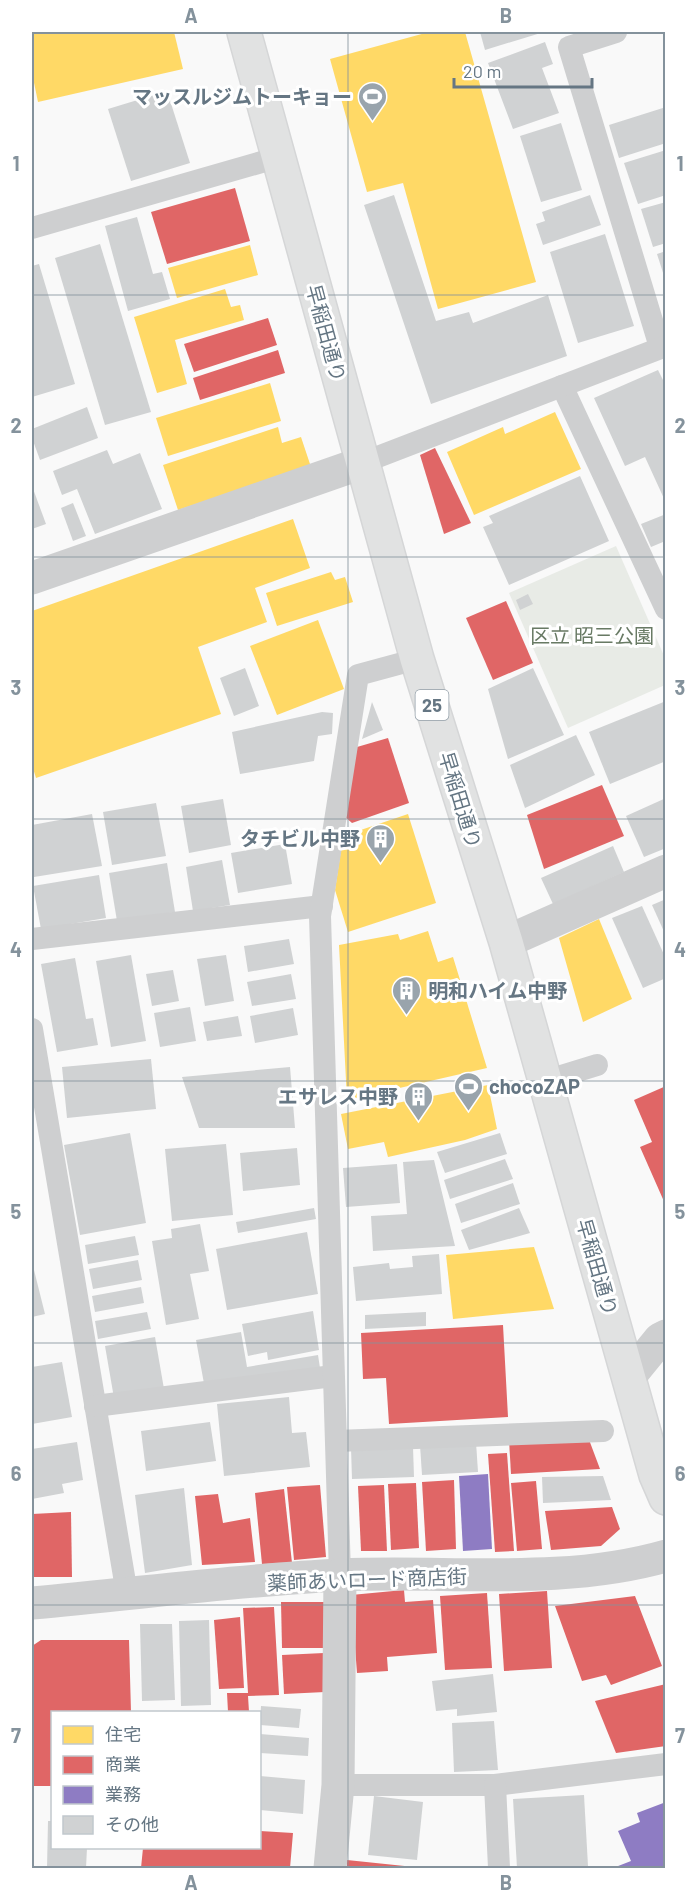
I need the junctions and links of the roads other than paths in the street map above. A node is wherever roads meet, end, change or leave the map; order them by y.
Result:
1 (244, 32) edge
2 (616, 32) edge
3 (279, 157) junction
4 (32, 228) edge
5 (663, 346) edge
6 (562, 386) junction
7 (362, 463) junction
8 (32, 578) edge
9 (666, 609) edge
10 (417, 659) junction
11 (666, 871) edge
12 (322, 906) junction
13 (32, 939) edge
14 (506, 942) junction
15 (32, 1029) edge
16 (597, 1065) dead end
17 (545, 1082) junction
18 (36, 1084) edge
19 (666, 1336) edge
20 (333, 1376) junction
21 (629, 1377) junction
22 (95, 1406) junction
23 (603, 1431) dead end
24 (336, 1442) junction
25 (666, 1498) edge
26 (666, 1556) edge
27 (340, 1575) junction
28 (127, 1594) junction
29 (32, 1603) edge
30 (666, 1764) edge
31 (338, 1785) junction
32 (495, 1785) junction
33 (330, 1869) edge
34 (499, 1869) edge

1 - 3 main road, 早稲田通り / 25
2 - 5 lane
3 - 4 lane
3 - 7 main road, 早稲田通り / 25
5 - 6 lane
6 - 7 lane
6 - 9 lane
7 - 8 street
7 - 10 main road, 早稲田通り / 25
10 - 12 lane
10 - 14 main road, 早稲田通り / 25
11 - 14 street
12 - 13 lane
12 - 20 lane
14 - 17 main road, 早稲田通り / 25
15 - 18 lane
16 - 17 lane
17 - 21 main road, 早稲田通り / 25
18 - 22 lane
19 - 21 street
20 - 22 lane
20 - 24 lane
21 - 25 main road, 早稲田通り / 25
22 - 28 lane
23 - 24 lane
24 - 27 lane
26 - 27 street, 薬師あいロード商店街
27 - 28 street, 薬師あいロード商店街
27 - 31 street
28 - 29 street, 薬師あいロード商店街
30 - 32 lane
31 - 32 lane
31 - 33 street
32 - 34 lane

